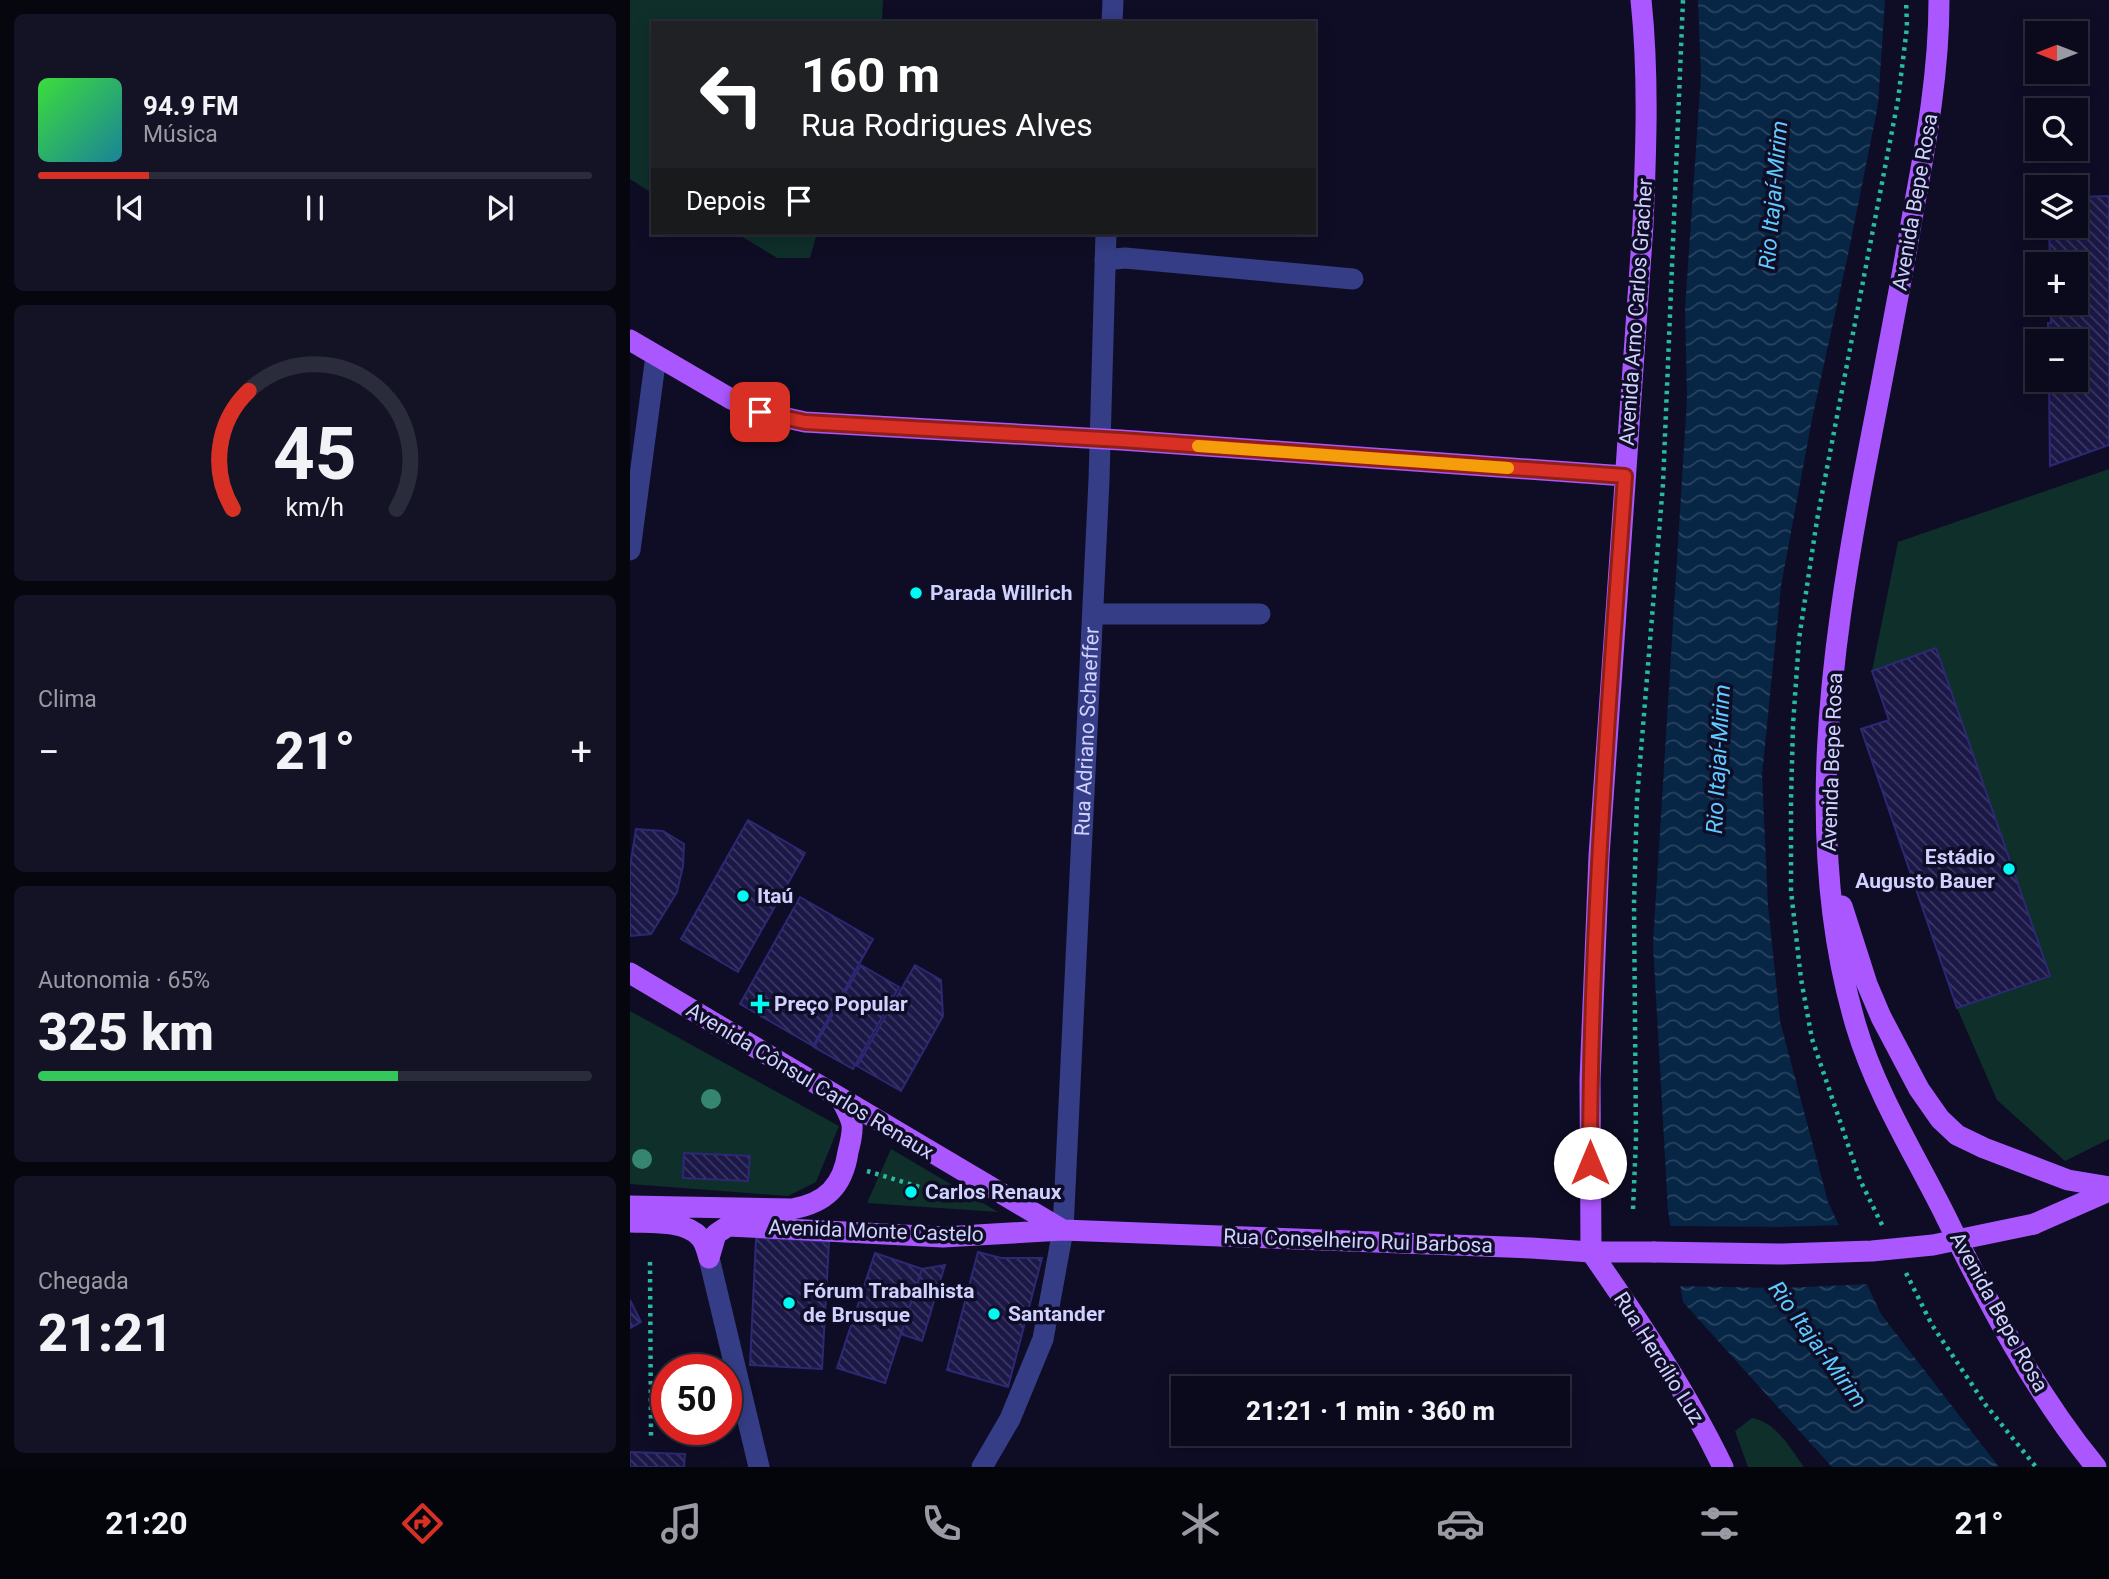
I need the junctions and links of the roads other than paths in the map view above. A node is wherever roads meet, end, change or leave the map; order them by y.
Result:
1 (1113, 0) edge
2 (1641, 0) edge
3 (1939, 0) edge
4 (1112, 21) edge
5 (1106, 235) edge
6 (1105, 260) junction
7 (1353, 279) dead end
8 (630, 340) edge
9 (656, 356) junction
10 (1100, 439) junction
11 (1625, 476) junction
12 (630, 550) edge
13 (1093, 614) junction
14 (1260, 614) dead end
15 (1828, 867) junction
16 (630, 973) edge
17 (841, 1099) junction
18 (2109, 1189) edge
19 (630, 1206) edge
20 (630, 1222) edge
21 (1063, 1230) junction
22 (1591, 1252) junction
23 (709, 1258) junction
24 (759, 1467) edge
25 (982, 1467) edge
26 (1723, 1467) edge
27 (2096, 1467) edge

1 - 4 street
2 - 11 main road, Avenida Arno Carlos Gracher
3 - 15 main road, Avenida Bepe Rosa
5 - 6 street, Rua Adriano Schaeffer
6 - 7 street
6 - 10 street, Rua Adriano Schaeffer
8 - 9 main road
9 - 10 main road
9 - 12 street
10 - 11 main road
10 - 13 street, Rua Adriano Schaeffer
11 - 22 main road, Avenida Arno Carlos Gracher
13 - 14 street
13 - 21 street, Rua Adriano Schaeffer
15 - 18 main road
15 - 27 main road, Avenida Bepe Rosa
16 - 17 main road, Avenida Cônsul Carlos Renaux
17 - 19 main road, Avenida Monte Castelo
17 - 21 main road, Avenida Cônsul Carlos Renaux
18 - 22 main road, Rua Conselheiro Rui Barbosa, bridge
20 - 23 main road
21 - 22 main road, Rua Conselheiro Rui Barbosa
21 - 23 main road, Avenida Monte Castelo
21 - 25 street, Rua Adriano Schaeffer
22 - 26 main road, Rua Hercílio Luz
23 - 24 street

